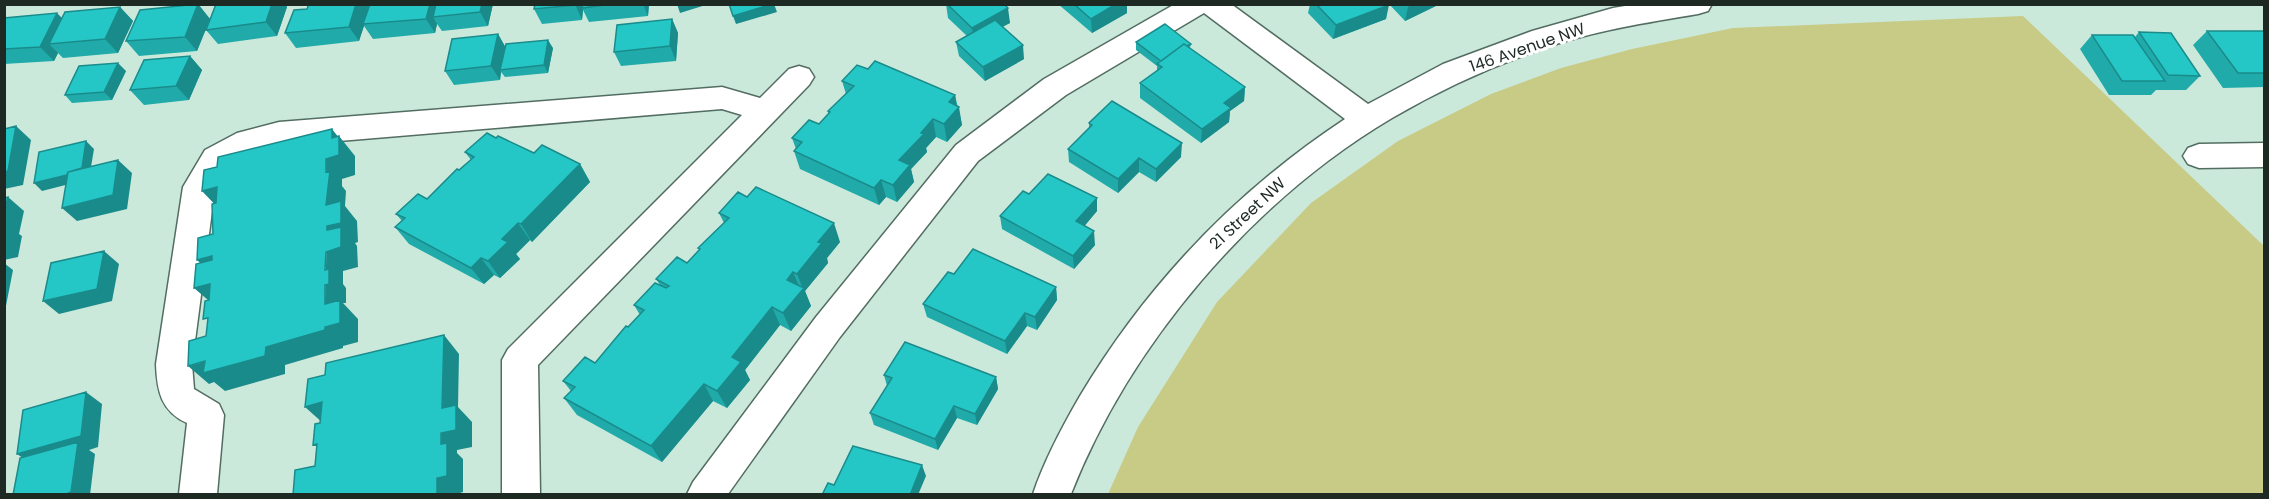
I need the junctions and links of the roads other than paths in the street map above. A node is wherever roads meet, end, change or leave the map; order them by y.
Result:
1 (1198, 4) edge
2 (1211, 4) edge
3 (1698, 4) edge
4 (799, 77) dead end
5 (765, 111) junction
6 (1366, 118) junction
7 (2265, 155) edge
8 (2199, 156) dead end
9 (198, 495) edge
10 (521, 495) edge
11 (705, 495) edge
12 (1052, 495) edge

1 - 11 street
2 - 6 street
3 - 6 street, 146 Avenue NW
4 - 5 street
5 - 9 street
5 - 10 street
6 - 12 street, 21 Street NW
7 - 8 street

